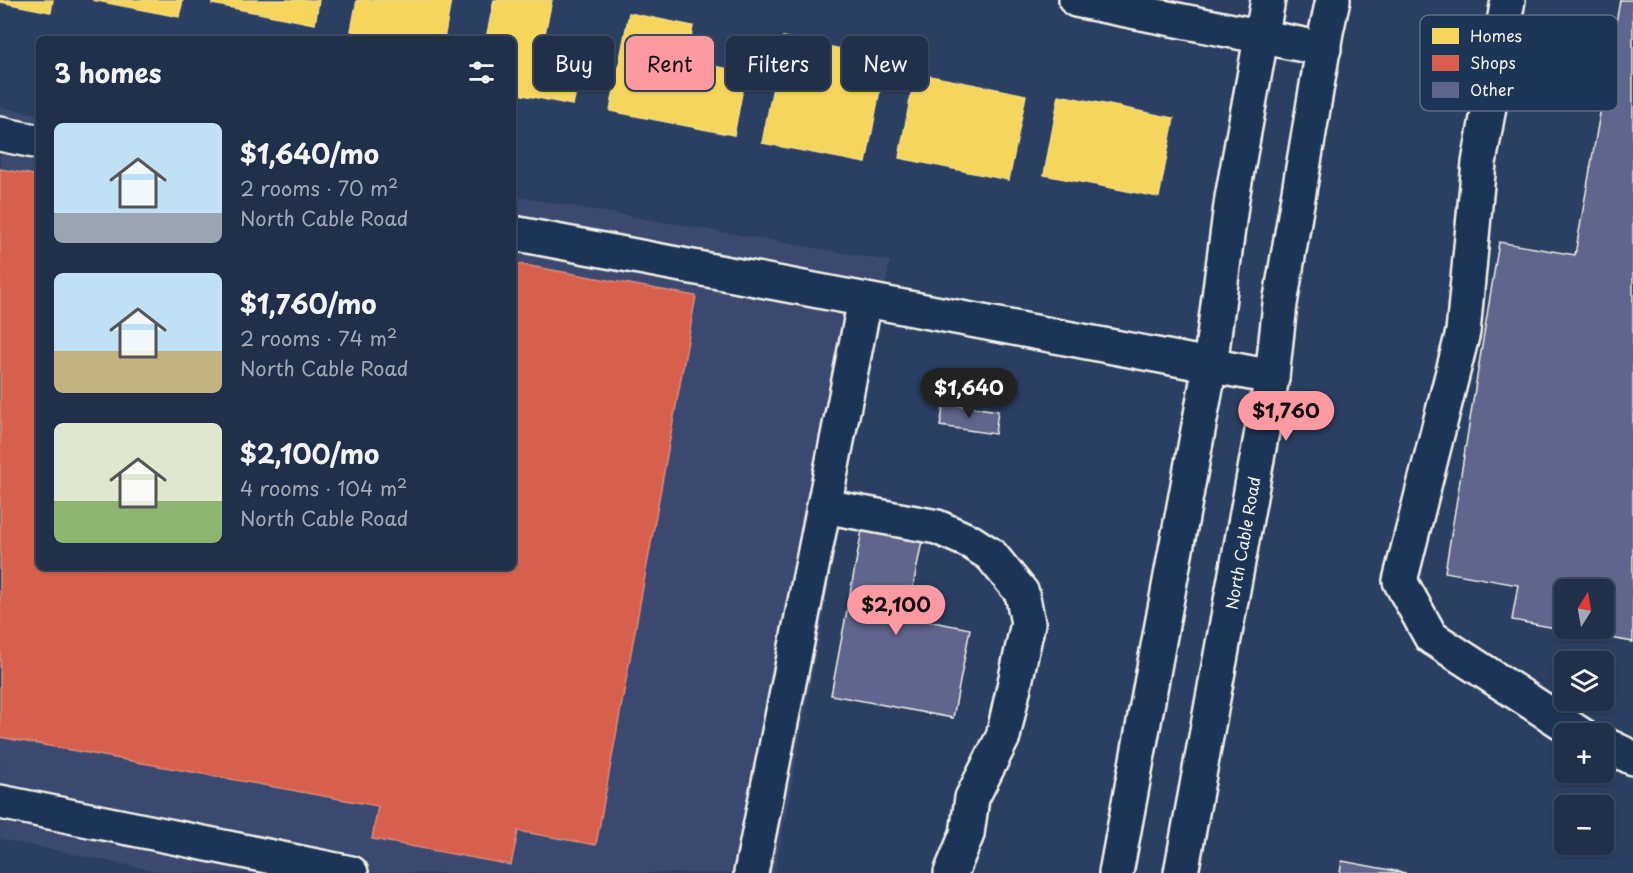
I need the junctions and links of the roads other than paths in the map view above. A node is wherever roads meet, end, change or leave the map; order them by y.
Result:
1 (1076, 0) edge
2 (1268, 0) edge
3 (1333, 0) edge
4 (1508, 0) edge
5 (1505, 15) edge
6 (1261, 35) junction
7 (1324, 49) junction
8 (1488, 111) edge
9 (0, 134) edge
10 (36, 141) edge
11 (516, 233) edge
12 (864, 300) junction
13 (1210, 366) junction
14 (1272, 377) junction
15 (824, 506) junction
16 (1563, 723) edge
17 (1614, 749) edge
18 (1633, 758) edge
19 (0, 802) edge
20 (351, 873) edge
21 (751, 873) edge
22 (951, 873) edge
23 (1116, 873) edge
24 (1181, 873) edge

1 - 6 street
2 - 6 street
3 - 7 street, North Cable Road
4 - 5 street
6 - 7 street
6 - 13 street
7 - 14 street, North Cable Road
8 - 16 street
9 - 10 street
11 - 12 street
12 - 13 street
12 - 15 street
13 - 14 street
13 - 23 street
14 - 24 street, North Cable Road
15 - 21 street
15 - 22 street
17 - 18 street
19 - 20 street

